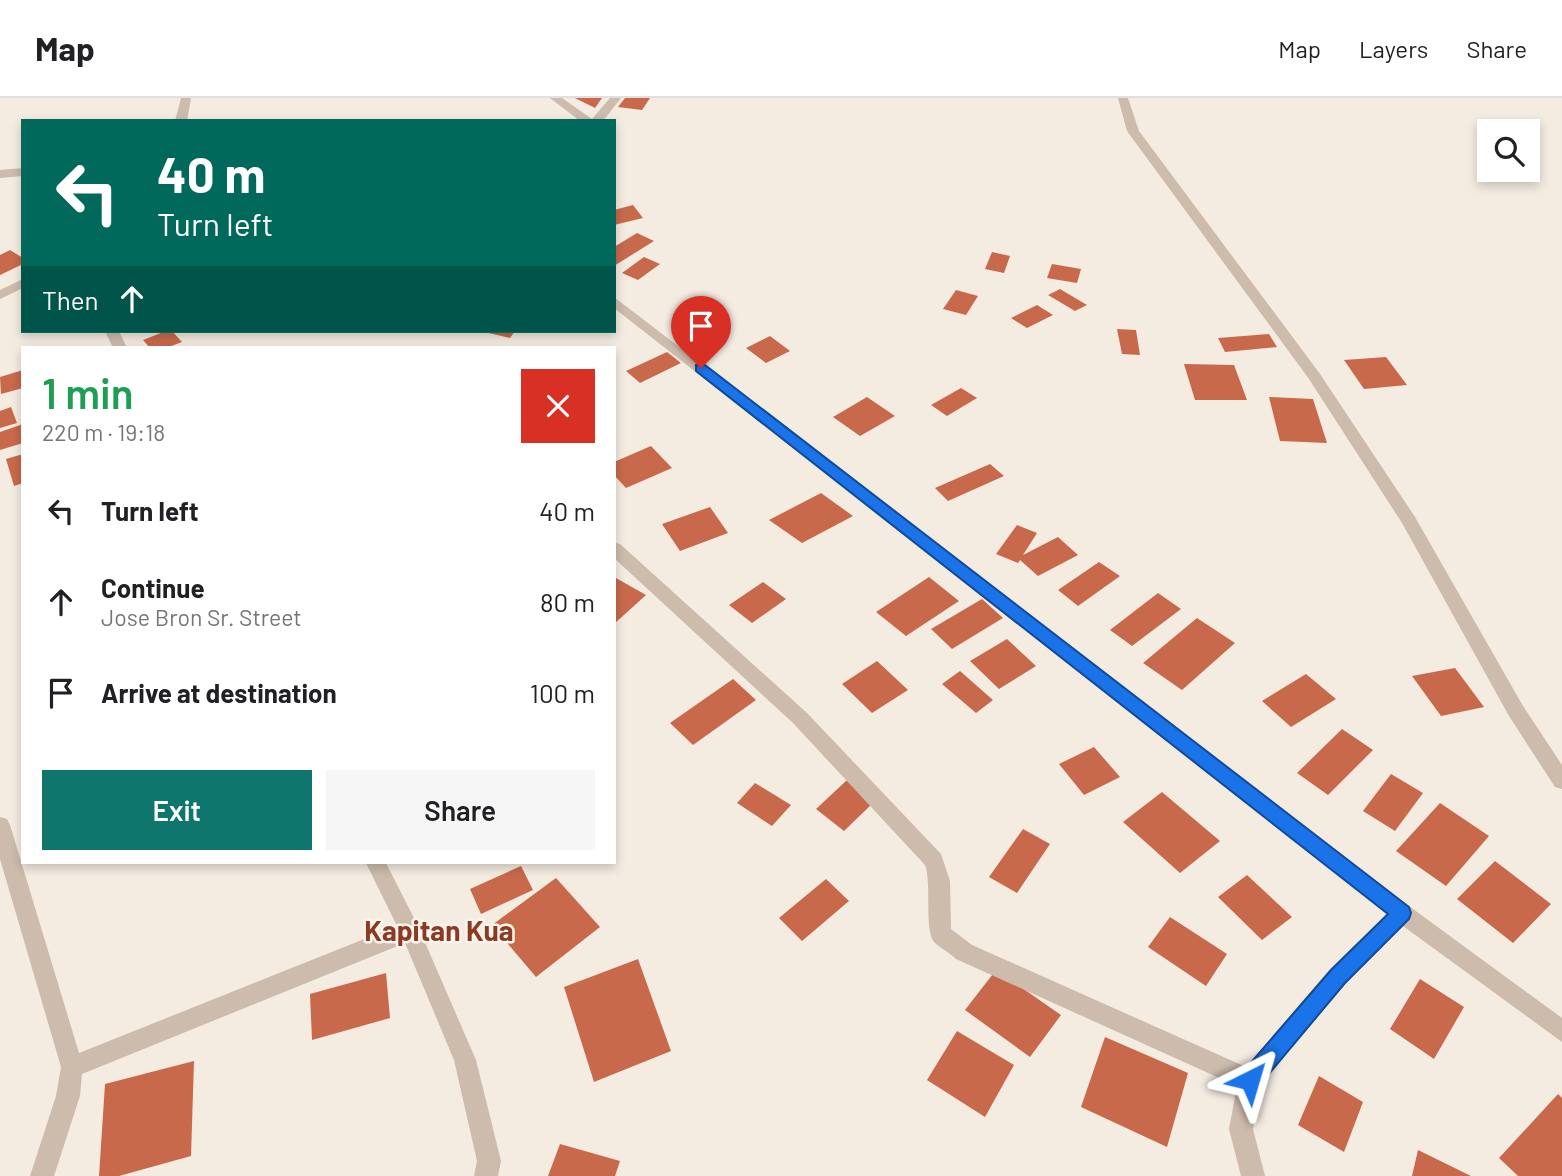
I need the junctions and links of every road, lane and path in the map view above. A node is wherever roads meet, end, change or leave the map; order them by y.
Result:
1 (186, 98) edge
2 (555, 98) edge
3 (616, 98) edge
4 (1123, 98) edge
5 (181, 119) edge
6 (585, 119) edge
7 (599, 119) edge
8 (21, 172) edge
9 (0, 174) edge
10 (21, 284) edge
11 (0, 295) edge
12 (616, 303) edge
13 (616, 550) edge
14 (1562, 781) edge
15 (0, 825) edge
16 (376, 864) edge
17 (1402, 913) junction
18 (410, 931) junction
19 (1562, 1031) edge
20 (72, 1067) junction
21 (1250, 1080) junction
22 (42, 1176) edge
23 (486, 1176) edge
24 (1254, 1176) edge

1 - 5 street
2 - 6 street
3 - 7 street
4 - 14 street
8 - 9 street
10 - 11 street
12 - 17 street
13 - 21 street
15 - 20 street
16 - 18 street
17 - 19 street
17 - 21 street
18 - 20 street
18 - 23 street
20 - 22 street
21 - 24 street

